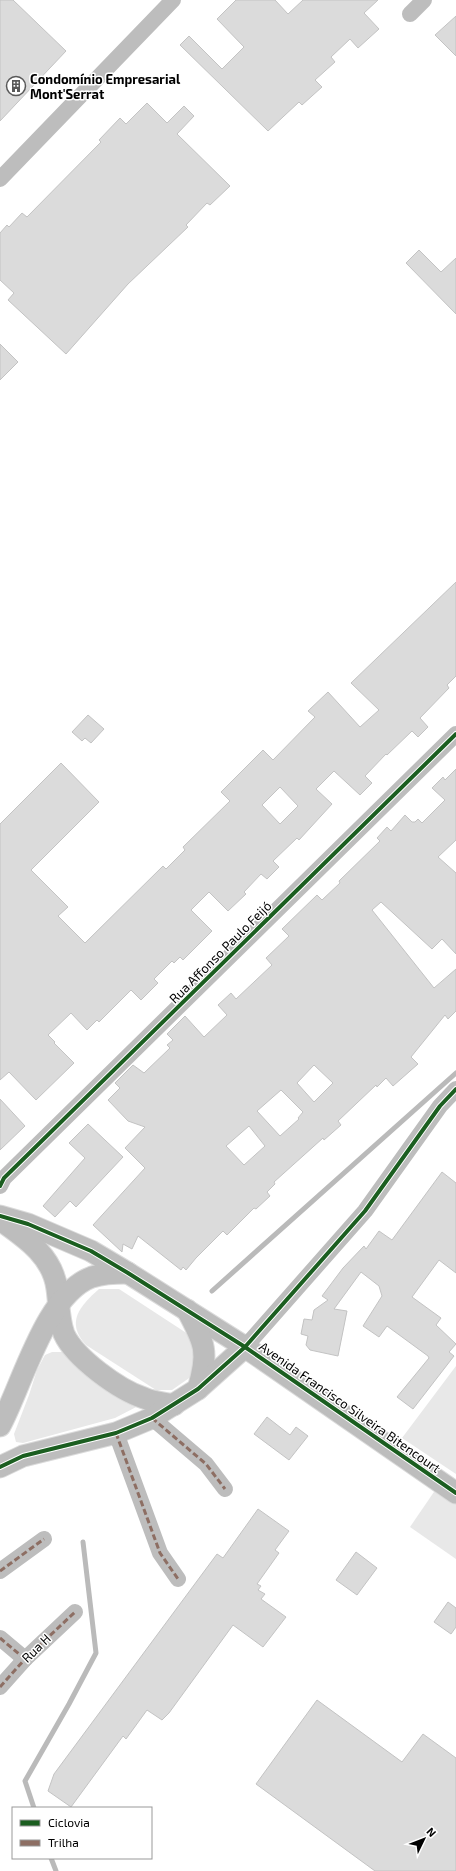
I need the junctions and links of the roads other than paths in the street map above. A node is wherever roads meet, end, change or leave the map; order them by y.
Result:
1 (173, 0) edge
2 (424, 0) edge
3 (410, 14) dead end
4 (0, 179) edge
5 (456, 734) edge
6 (456, 1089) edge
7 (0, 1186) edge
8 (0, 1216) edge
9 (0, 1221) edge
10 (128, 1273) junction
11 (59, 1304) junction
12 (187, 1310) junction
13 (245, 1347) junction
14 (198, 1389) junction
15 (174, 1405) junction
16 (152, 1418) junction
17 (0, 1426) edge
18 (116, 1433) junction
19 (0, 1467) edge
20 (225, 1489) dead end
21 (456, 1493) edge
22 (44, 1539) dead end
23 (0, 1570) edge
24 (178, 1580) dead end
25 (75, 1612) dead end
26 (0, 1638) edge
27 (24, 1659) junction
28 (0, 1687) edge

1 - 4 street
2 - 3 street
5 - 7 street, Rua Affonso Paulo Feijó
6 - 13 street
8 - 10 main road, Avenida Francisco Silveira Bitencourt
9 - 11 main road
10 - 11 main road
10 - 12 main road, Avenida Francisco Silveira Bitencourt
11 - 15 main road
11 - 17 main road
12 - 13 main road, Avenida Francisco Silveira Bitencourt
12 - 14 main road
13 - 14 main road
13 - 21 main road, Avenida Francisco Silveira Bitencourt
14 - 15 main road
15 - 16 main road
16 - 18 main road
16 - 20 street
18 - 19 main road
18 - 24 street
22 - 23 street
25 - 27 street, Rua H
26 - 27 street
27 - 28 street, Rua H

